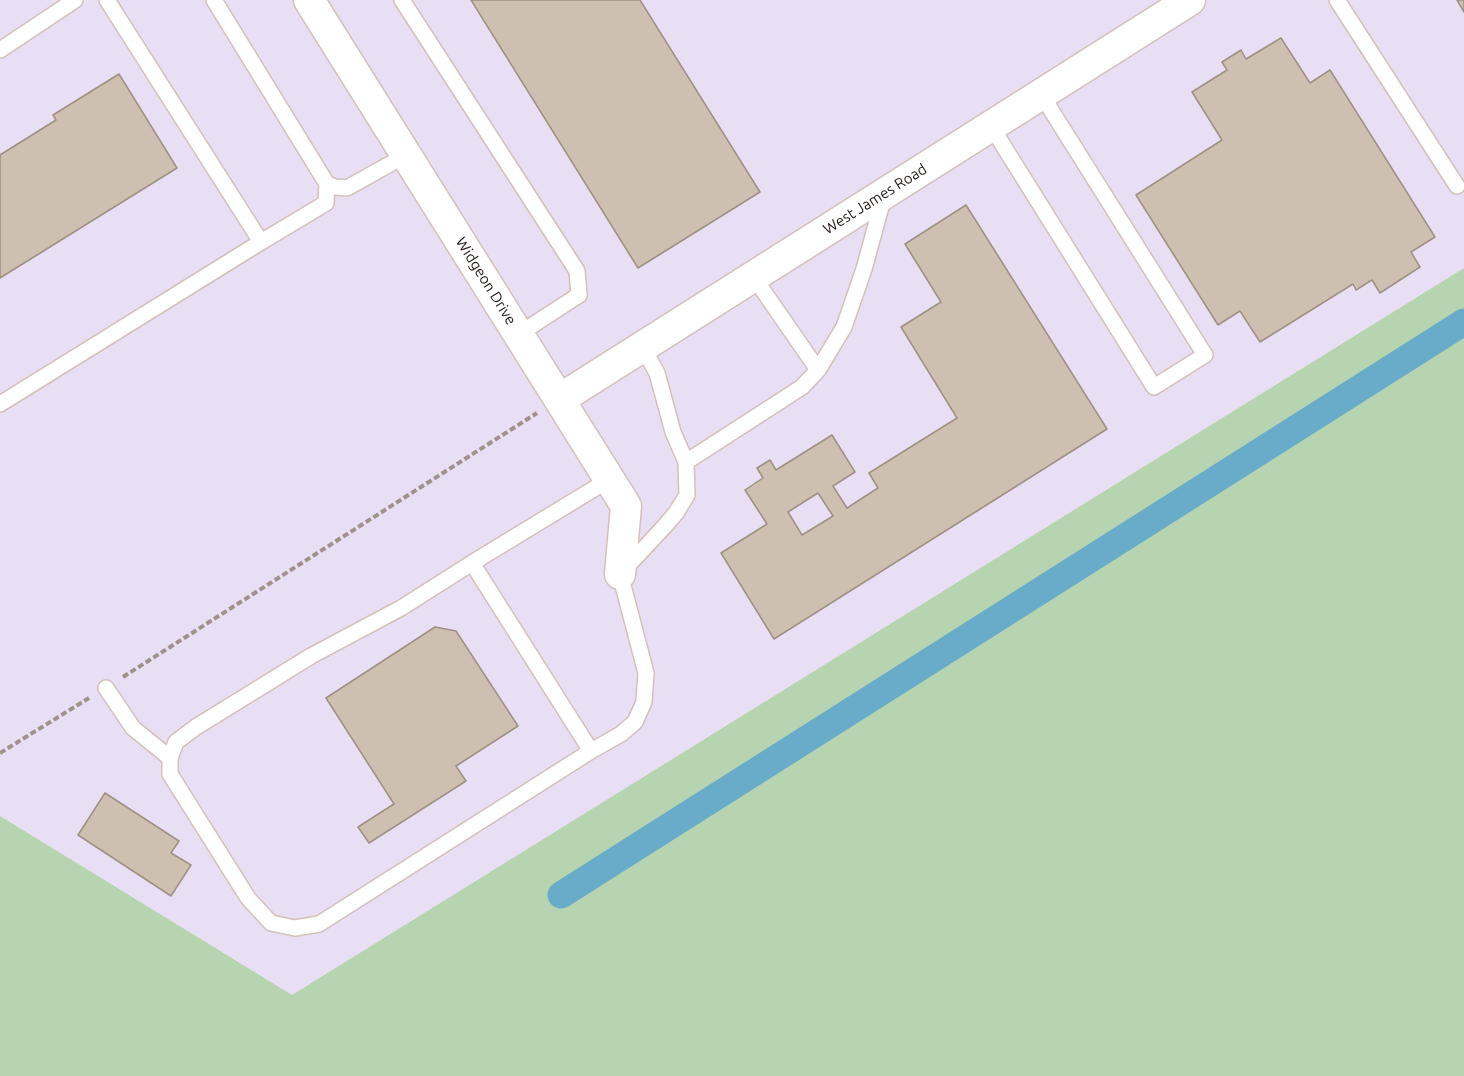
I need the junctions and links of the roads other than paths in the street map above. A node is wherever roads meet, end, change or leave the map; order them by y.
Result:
1 (75, 0) edge
2 (107, 0) edge
3 (214, 0) edge
4 (309, 0) edge
5 (402, 0) edge
6 (1190, 0) edge
7 (1337, 0) edge
8 (0, 50) edge
9 (1041, 94) junction
10 (991, 126) junction
11 (406, 155) junction
12 (327, 184) junction
13 (1457, 186) dead end
14 (885, 193) junction
15 (261, 242) junction
16 (753, 276) junction
17 (519, 334) junction
18 (642, 346) junction
19 (818, 370) junction
20 (560, 399) junction
21 (0, 404) edge
22 (686, 462) junction
23 (610, 479) junction
24 (472, 562) junction
25 (620, 574) junction
26 (106, 688) road end
27 (591, 751) junction
28 (170, 758) junction

1 - 8 lane
2 - 15 lane
3 - 12 lane
4 - 11 street, Widgeon Drive
5 - 17 lane
6 - 9 street, West James Road
7 - 13 lane
9 - 10 street, West James Road
9 - 10 lane
10 - 14 street, West James Road
11 - 12 lane
11 - 17 street, Widgeon Drive
12 - 15 lane
14 - 16 street, West James Road
14 - 19 lane
15 - 21 lane
16 - 18 street, West James Road
16 - 19 lane
17 - 20 street, Widgeon Drive
18 - 20 street, West James Road
18 - 22 lane
19 - 22 lane
20 - 23 street, Widgeon Drive
22 - 25 lane
23 - 24 lane
23 - 25 street, Widgeon Drive
24 - 27 lane
24 - 28 lane
25 - 27 lane
26 - 28 lane
27 - 28 lane

